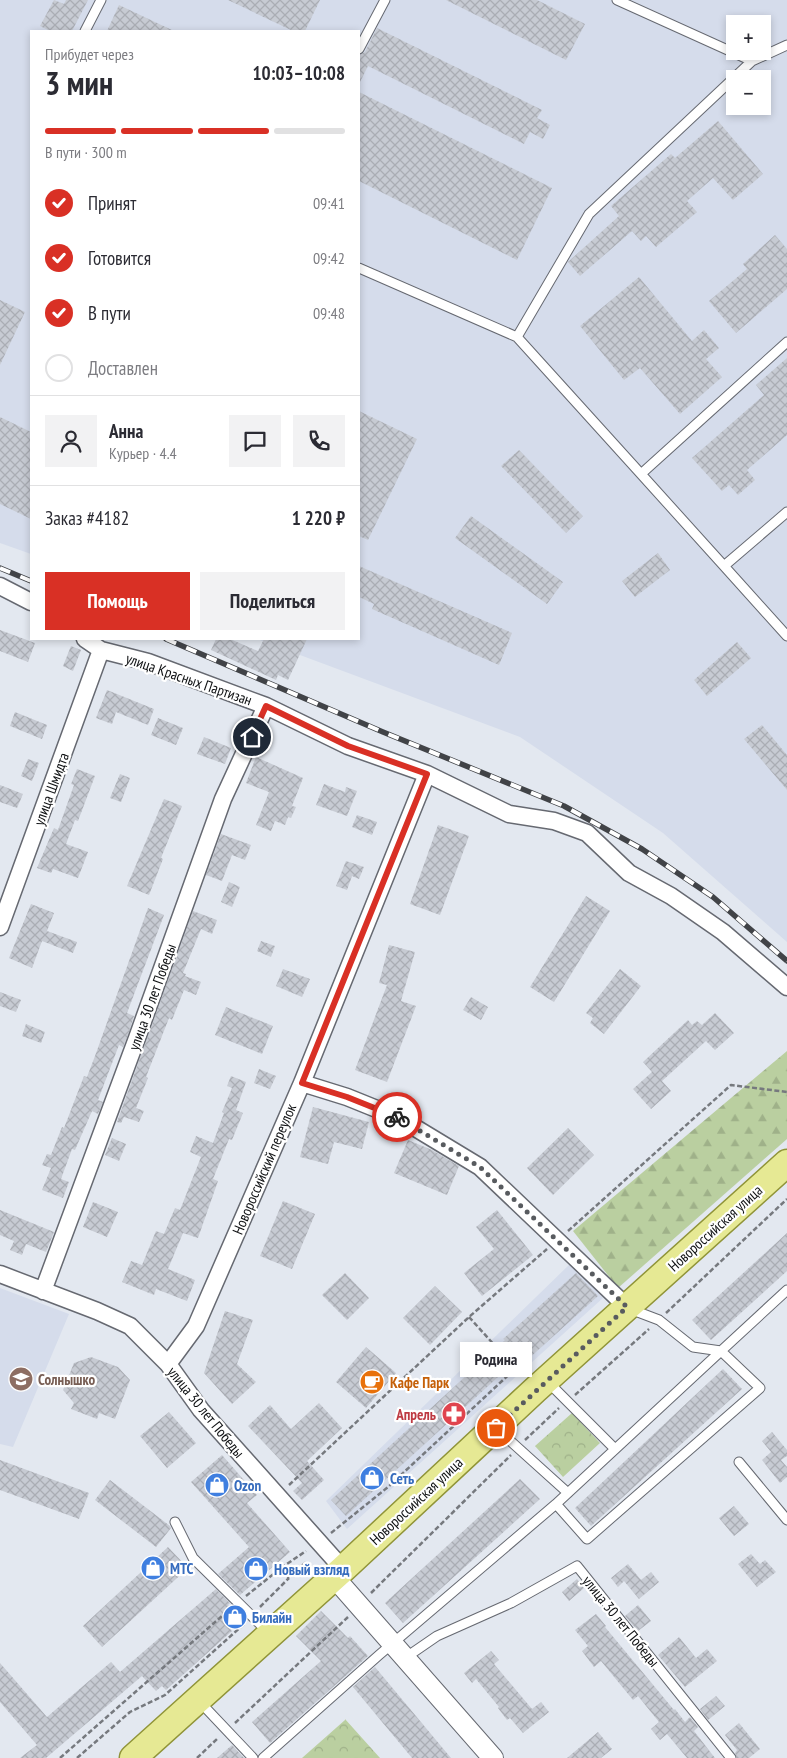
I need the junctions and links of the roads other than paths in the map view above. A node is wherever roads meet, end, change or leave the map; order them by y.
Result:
1 (101, 0) edge
2 (385, 0) edge
3 (617, 0) edge
4 (86, 30) edge
5 (787, 45) edge
6 (360, 46) edge
7 (752, 61) junction
8 (360, 268) edge
9 (518, 337) junction
10 (787, 342) edge
11 (641, 474) junction
12 (787, 512) edge
13 (724, 566) junction
14 (0, 586) edge
15 (30, 601) edge
16 (787, 636) edge
17 (86, 640) edge
18 (101, 650) junction
19 (266, 706) junction
20 (427, 774) junction
21 (1, 919) edge
22 (787, 987) edge
23 (302, 1083) junction
24 (787, 1163) edge
25 (0, 1274) edge
26 (43, 1290) junction
27 (787, 1290) edge
28 (627, 1307) junction
29 (721, 1351) junction
30 (168, 1364) junction
31 (540, 1385) junction
32 (496, 1428) junction
33 (615, 1449) junction
34 (739, 1462) dead end
35 (568, 1493) junction
36 (556, 1504) junction
37 (787, 1520) edge
38 (175, 1522) dead end
39 (334, 1577) junction
40 (270, 1634) junction
41 (398, 1651) junction
42 (197, 1699) junction
43 (133, 1758) edge
44 (253, 1758) edge
45 (263, 1758) edge
46 (492, 1758) edge
47 (731, 1758) edge

1 - 4 lane
2 - 6 lane
3 - 7 lane
5 - 7 lane
7 - 9 lane
8 - 9 lane
9 - 11 lane
10 - 11 lane
11 - 13 lane
12 - 13 lane
13 - 16 lane
14 - 15 street
17 - 18 street, улица Красных Партизан
18 - 19 street, улица Красных Партизан
18 - 21 street, улица Шмидта
19 - 20 street, улица Красных Партизан
19 - 26 street, улица 30 лет Победы
20 - 22 street, улица Красных Партизан
20 - 23 street, Новороссийский переулок
23 - 28 street
23 - 30 street, Новороссийский переулок
24 - 28 main road, Новороссийская улица
25 - 26 street, улица 30 лет Победы
26 - 30 street, улица 30 лет Победы
27 - 29 lane
28 - 29 lane
28 - 31 main road, Новороссийская улица
29 - 33 lane
29 - 36 lane
30 - 39 street, улица 30 лет Победы
31 - 32 main road, Новороссийская улица
31 - 33 lane
32 - 35 lane
32 - 39 main road, Новороссийская улица
33 - 35 lane
34 - 37 lane
35 - 36 lane
36 - 41 lane
38 - 40 lane
39 - 40 main road, Новороссийская улица
39 - 41 street, улица 30 лет Победы
40 - 42 main road, Новороссийская улица
41 - 45 lane
41 - 46 street, улица 30 лет Победы
41 - 47 lane, улица 30 лет Победы
42 - 43 main road, Новороссийская улица
42 - 44 lane

